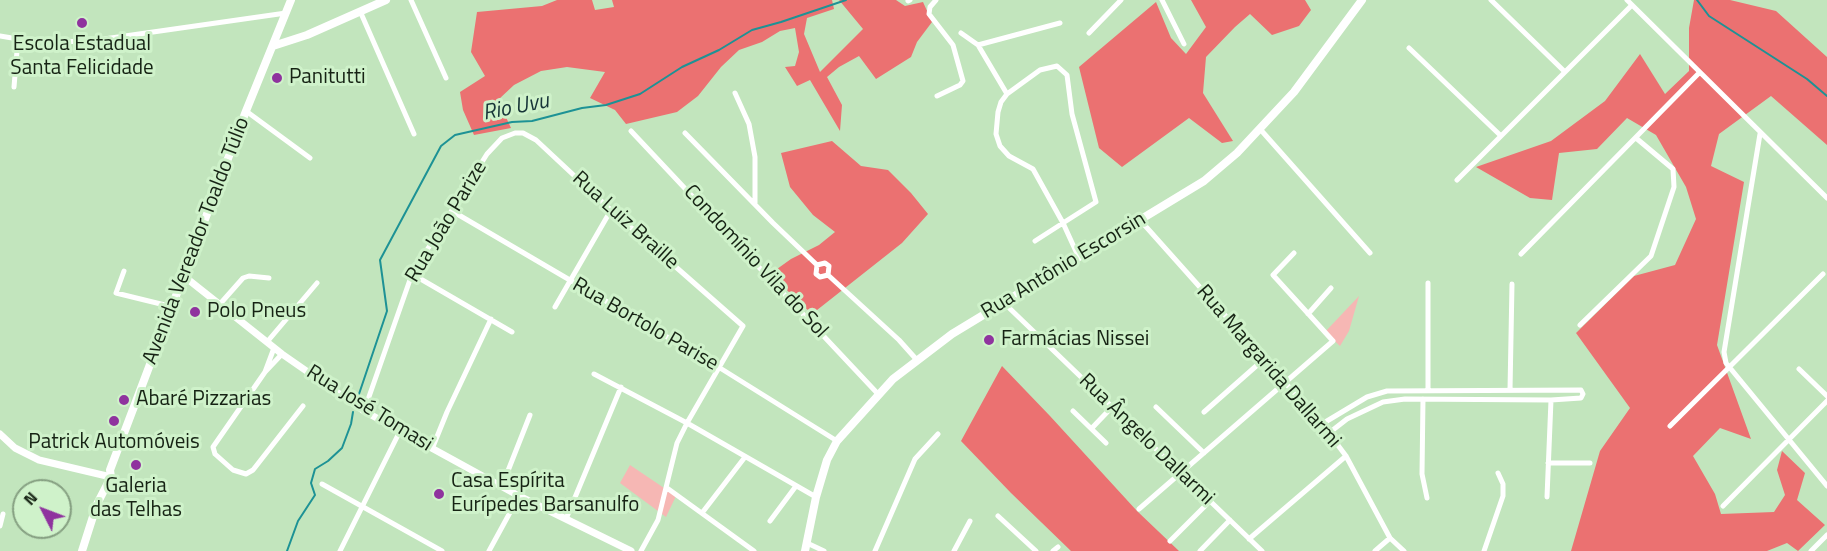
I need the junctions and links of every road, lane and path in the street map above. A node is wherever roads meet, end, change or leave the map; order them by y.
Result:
1 (291, 0) edge
2 (386, 0) edge
3 (411, 0) edge
4 (936, 0) edge
5 (1121, 0) edge
6 (1162, 0) edge
7 (1362, 0) edge
8 (1491, 0) edge
9 (1630, 2) edge
10 (360, 11) junction
11 (286, 13) junction
12 (1060, 23) dead end
13 (961, 33) dead end
14 (1089, 33) dead end
15 (0, 36) edge
16 (18, 39) junction
17 (1184, 44) dead end
18 (978, 45) junction
19 (273, 46) junction
20 (1409, 48) dead end
21 (1564, 71) junction
22 (1699, 73) junction
23 (446, 78) dead end
24 (14, 87) dead end
25 (735, 93) dead end
26 (1006, 94) junction
27 (937, 96) dead end
28 (246, 111) junction
29 (1260, 129) junction
30 (632, 131) dead end
31 (685, 133) dead end
32 (414, 134) dead end
33 (1760, 134) junction
34 (1500, 135) junction
35 (501, 138) joint
36 (1636, 138) junction
37 (310, 158) dead end
38 (1457, 180) dead end
39 (1827, 198) edge
40 (755, 205) junction
41 (611, 210) junction
42 (452, 211) junction
43 (1140, 220) junction
44 (1063, 223) junction
45 (1035, 241) dead end
46 (1294, 253) dead end
47 (1370, 253) dead end
48 (1521, 254) dead end
49 (1079, 258) junction
50 (124, 271) dead end
51 (412, 274) junction
52 (1822, 274) dead end
53 (185, 277) junction
54 (269, 278) dead end
55 (571, 281) junction
56 (317, 283) dead end
57 (1428, 283) dead end
58 (1512, 284) dead end
59 (1331, 288) dead end
60 (1005, 303) junction
61 (220, 304) junction
62 (173, 307) junction
63 (555, 307) dead end
64 (1308, 314) junction
65 (491, 320) junction
66 (1580, 325) dead end
67 (512, 332) dead end
68 (267, 342) junction
69 (274, 348) junction
70 (282, 354) junction
71 (916, 359) junction
72 (1263, 360) junction
73 (720, 368) junction
74 (1729, 368) junction
75 (1798, 369) dead end
76 (265, 372) junction
77 (594, 374) dead end
78 (1284, 383) junction
79 (621, 387) junction
80 (1428, 390) junction
81 (1510, 390) junction
82 (1466, 391) junction
83 (878, 394) junction
84 (1827, 396) edge
85 (1423, 399) junction
86 (1466, 399) junction
87 (1551, 400) junction
88 (1827, 401) edge
89 (1356, 403) junction
90 (303, 406) dead end
91 (1112, 407) junction
92 (1156, 407) dead end
93 (364, 411) junction
94 (1072, 411) dead end
95 (1204, 412) dead end
96 (1360, 412) junction
97 (530, 415) dead end
98 (687, 423) junction
99 (1322, 424) junction
100 (1670, 426) dead end
101 (1092, 428) junction
102 (400, 432) junction
103 (1329, 433) junction
104 (0, 434) edge
105 (938, 434) dead end
106 (1788, 440) junction
107 (837, 441) junction
108 (1107, 443) dead end
109 (432, 449) junction
110 (1204, 453) junction
111 (1346, 456) junction
112 (745, 457) junction
113 (1548, 463) junction
114 (1590, 463) dead end
115 (1181, 474) junction
116 (1498, 474) dead end
117 (111, 477) junction
118 (322, 484) dead end
119 (502, 486) junction
120 (795, 486) junction
121 (1827, 486) edge
122 (667, 488) junction
123 (519, 496) junction
124 (816, 497) junction
125 (1547, 497) dead end
126 (1426, 498) dead end
127 (1210, 501) junction
128 (1723, 506) dead end
129 (361, 507) junction
130 (1139, 509) dead end
131 (702, 513) junction
132 (3, 514) dead end
133 (998, 516) dead end
134 (566, 519) junction
135 (1230, 520) junction
136 (770, 521) dead end
137 (970, 521) dead end
138 (0, 526) edge
139 (1827, 535) edge
140 (1390, 538) junction
141 (1249, 539) junction
142 (1170, 541) dead end
143 (806, 547) edge
144 (82, 551) edge
145 (340, 551) edge
146 (442, 551) edge
147 (489, 551) edge
148 (631, 551) edge
149 (641, 551) edge
150 (753, 551) edge
151 (824, 551) edge
152 (875, 551) edge
153 (954, 551) edge
154 (1036, 551) edge
155 (1200, 551) edge
156 (1262, 551) edge
157 (1375, 551) edge
158 (1404, 551) edge
159 (1486, 551) edge
160 (1811, 551) edge

1 - 11 main road, Avenida Vereador Toaldo Túlio
2 - 10 main road
3 - 23 street
4 - 27 street
5 - 14 street
6 - 17 street
7 - 29 main road, Rua Antônio Escorsin
8 - 21 street
9 - 21 street
9 - 22 street
10 - 19 main road
10 - 32 street
11 - 16 street
11 - 19 main road, Avenida Vereador Toaldo Túlio
12 - 18 street
13 - 18 street
15 - 16 street
16 - 24 street
18 - 26 street
19 - 28 main road, Avenida Vereador Toaldo Túlio
20 - 34 street
21 - 34 street
22 - 33 street
22 - 36 street
25 - 40 street
26 - 44 street
26 - 44 street
28 - 37 street
28 - 53 main road, Avenida Vereador Toaldo Túlio
29 - 43 main road, Rua Antônio Escorsin
29 - 47 street
30 - 83 street, Condomínio Vila do Sol
31 - 40 street
33 - 39 street
33 - 74 street
34 - 38 street
35 - 41 street, Rua Luiz Braille
35 - 42 street, Rua João Parize
36 - 48 street
36 - 66 street
40 - 71 street
41 - 55 street
41 - 73 street, Rua Luiz Braille
42 - 51 street, Rua João Parize
42 - 55 street, Rua Bortolo Parise
43 - 49 main road, Rua Antônio Escorsin
43 - 72 street, Rua Margarida Dallarmi
44 - 45 street
44 - 49 street
46 - 64 street
49 - 60 main road, Rua Antônio Escorsin
50 - 62 street
51 - 65 street
51 - 93 street, Rua João Parize
52 - 74 street
53 - 61 street, Rua José Tomasi
53 - 62 main road, Avenida Vereador Toaldo Túlio
54 - 61 street
55 - 63 street
55 - 73 street, Rua Bortolo Parise
56 - 68 street
57 - 80 street
58 - 81 street
59 - 64 street
60 - 71 main road, Rua Antônio Escorsin
60 - 91 street, Rua Ângelo Dallarmi
61 - 68 street, Rua José Tomasi
62 - 117 main road, Avenida Vereador Toaldo Túlio
64 - 78 street
65 - 67 street
65 - 109 street
68 - 69 street, Rua José Tomasi
69 - 70 street, Rua José Tomasi
69 - 76 street
70 - 76 street
70 - 93 street, Rua José Tomasi
71 - 83 main road, Rua Antônio Escorsin
72 - 78 street, Rua Margarida Dallarmi
72 - 95 street
73 - 98 street
73 - 107 street, Rua Bortolo Parise
74 - 100 street
74 - 106 street
75 - 84 street
76 - 90 street
77 - 79 street
78 - 99 street, Rua Margarida Dallarmi
78 - 110 street
79 - 98 street
79 - 134 street
80 - 82 street
80 - 89 street
81 - 82 street
81 - 87 street
82 - 86 street
83 - 107 main road, Rua Antônio Escorsin
85 - 86 street
85 - 96 street
85 - 126 street
86 - 87 street
87 - 113 street
88 - 106 street
89 - 96 street
89 - 99 street
91 - 101 street
91 - 115 street, Rua Ângelo Dallarmi
92 - 110 street
93 - 102 street, Rua José Tomasi
94 - 101 street
96 - 103 street
97 - 119 street
98 - 112 street
98 - 122 street
99 - 103 street, Rua Margarida Dallarmi
101 - 108 street
102 - 109 street, Rua José Tomasi
102 - 129 street
103 - 111 street, Rua Margarida Dallarmi
104 - 117 street
105 - 152 street
106 - 121 street
106 - 128 street
107 - 124 main road, Rua Antônio Escorsin
109 - 119 street, Rua José Tomasi
110 - 115 street
111 - 140 street, Rua Margarida Dallarmi
111 - 141 street
112 - 120 street
112 - 131 street
113 - 114 street
113 - 125 street
115 - 127 street, Rua Ângelo Dallarmi
115 - 130 street
116 - 159 street
117 - 144 main road, Avenida Vereador Toaldo Túlio
118 - 129 street
119 - 123 street, Rua José Tomasi
120 - 124 street
120 - 136 street
122 - 131 street
122 - 149 street
123 - 134 street, Rua José Tomasi
123 - 147 street
124 - 143 main road, Rua Antônio Escorsin
127 - 135 street, Rua Ângelo Dallarmi
127 - 142 street
129 - 145 street
129 - 146 street
131 - 150 street
132 - 138 street
133 - 154 street
134 - 148 street, Rua José Tomasi
135 - 141 street, Rua Ângelo Dallarmi
135 - 155 street
137 - 153 street
139 - 160 street
140 - 157 street
140 - 158 street, Rua Margarida Dallarmi
141 - 156 street, Rua Ângelo Dallarmi
143 - 151 street

